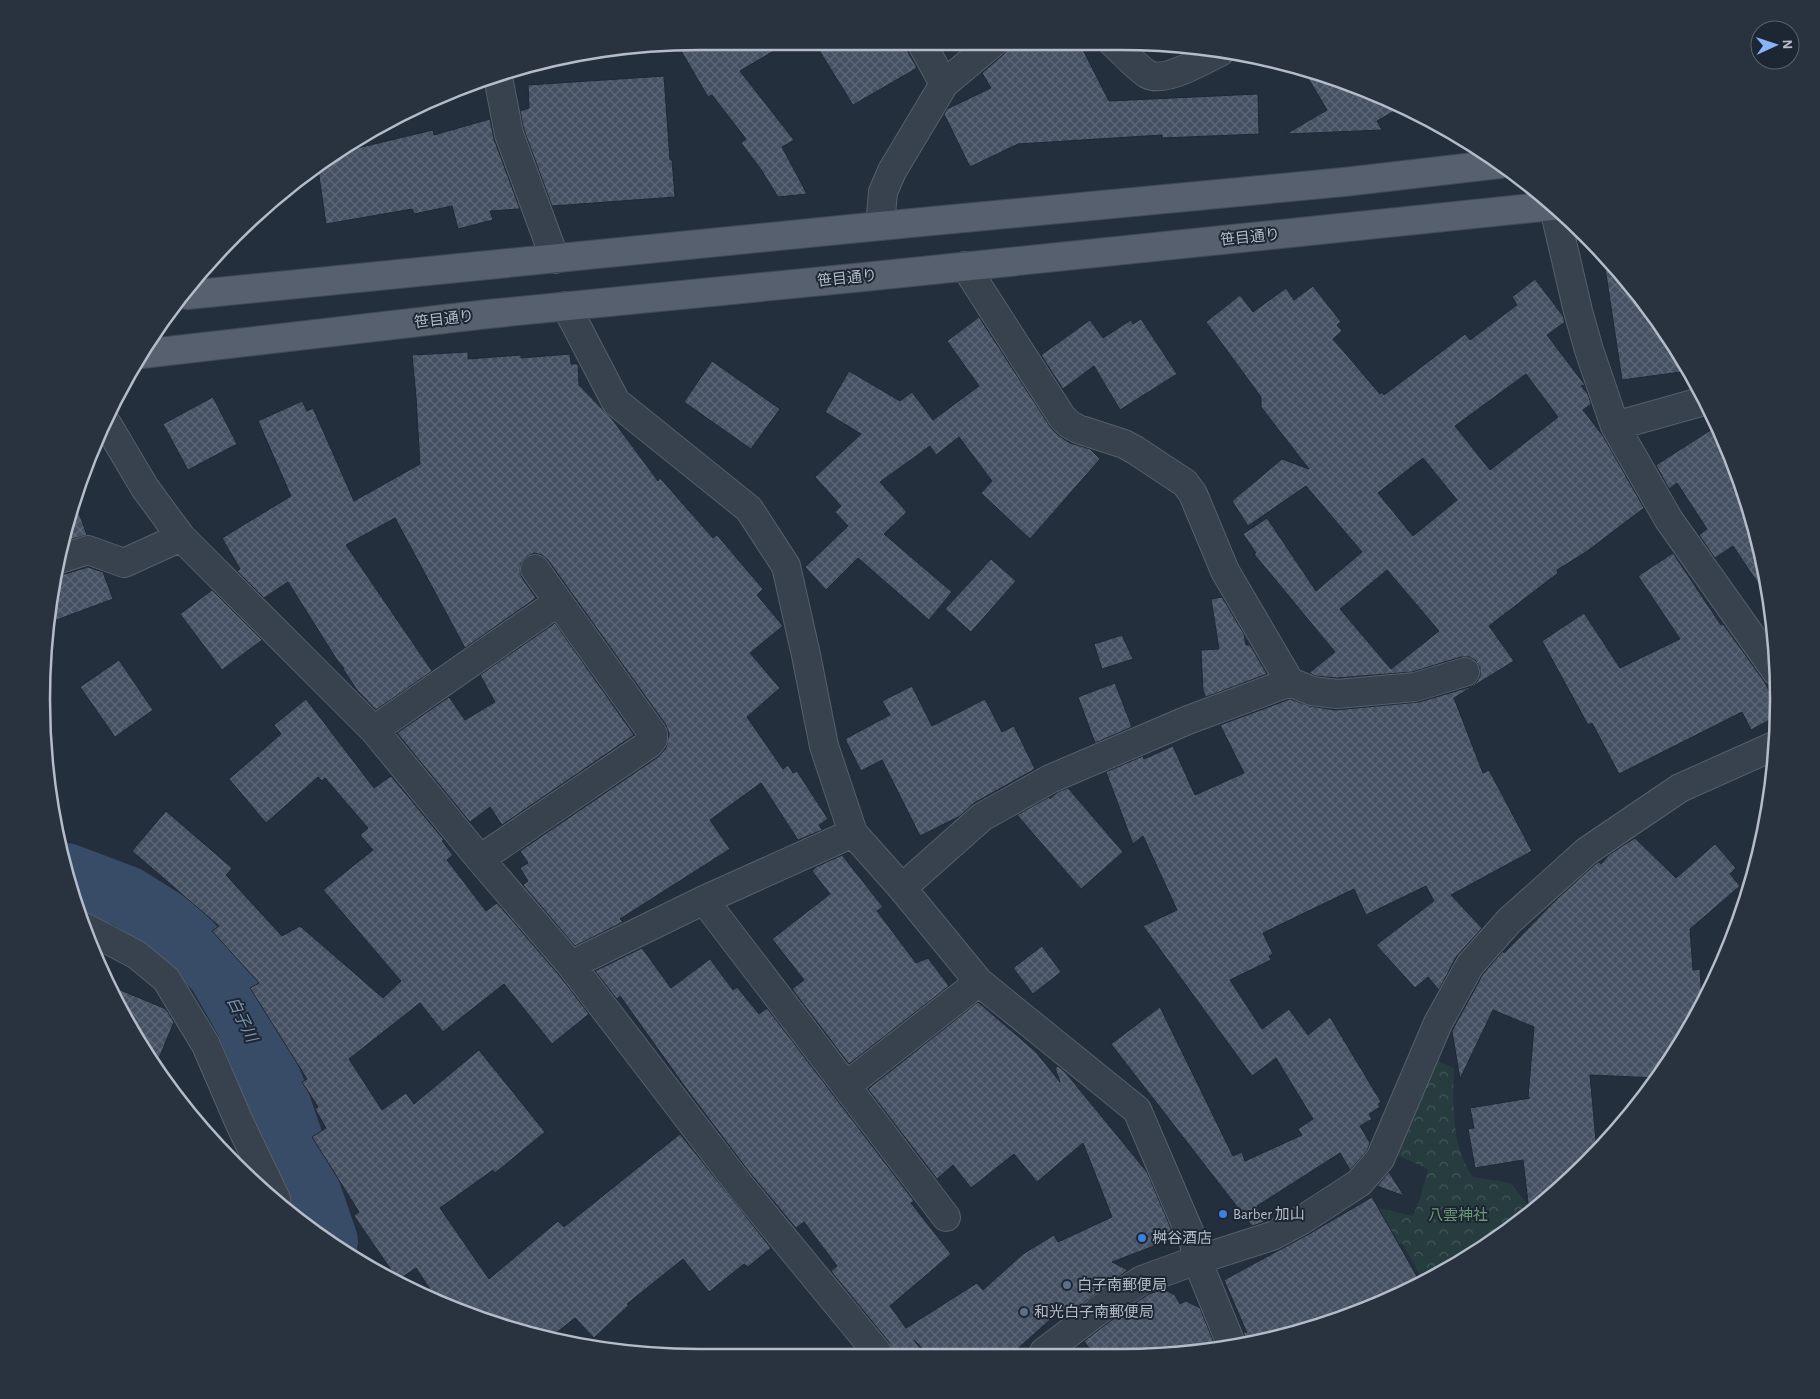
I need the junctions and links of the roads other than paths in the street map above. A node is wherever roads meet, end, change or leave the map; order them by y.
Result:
1 (925, 50) edge
2 (984, 50) edge
3 (1121, 50) edge
4 (1210, 57) edge
5 (499, 82) edge
6 (944, 84) junction
7 (1490, 165) edge
8 (1545, 208) edge
9 (1555, 217) edge
10 (880, 226) junction
11 (555, 259) junction
12 (965, 266) junction
13 (192, 295) edge
14 (566, 306) junction
15 (150, 353) edge
16 (1698, 403) edge
17 (1615, 426) junction
18 (110, 428) edge
19 (181, 537) junction
20 (66, 558) edge
21 (535, 569) dead end
22 (558, 602) junction
23 (1769, 661) edge
24 (1465, 672) dead end
25 (1290, 682) junction
26 (374, 730) junction
27 (1768, 749) edge
28 (853, 833) junction
29 (480, 858) junction
30 (902, 888) junction
31 (704, 900) junction
32 (93, 932) edge
33 (571, 965) junction
34 (979, 982) junction
35 (846, 1086) junction
36 (270, 1188) edge
37 (946, 1217) dead end
38 (1197, 1260) junction
39 (1229, 1340) edge
40 (875, 1349) edge
41 (1048, 1349) edge

1 - 6 street
2 - 6 street
3 - 4 street
5 - 11 street
6 - 10 street
7 - 10 main road
8 - 12 main road, 笹目通り
9 - 17 street
10 - 11 main road
11 - 13 main road
12 - 14 main road, 笹目通り
12 - 25 street
14 - 15 main road, 笹目通り
14 - 28 street
16 - 17 street
17 - 23 street
18 - 19 street
19 - 20 street
19 - 26 street
21 - 22 street
22 - 26 street
22 - 29 street
24 - 25 street
25 - 30 street
26 - 29 street
27 - 38 street
28 - 30 street
28 - 31 street
29 - 33 street
30 - 34 street
31 - 33 street
31 - 35 street
32 - 36 street
33 - 40 street
34 - 35 street
34 - 38 street
35 - 37 street
38 - 39 street
38 - 41 street

